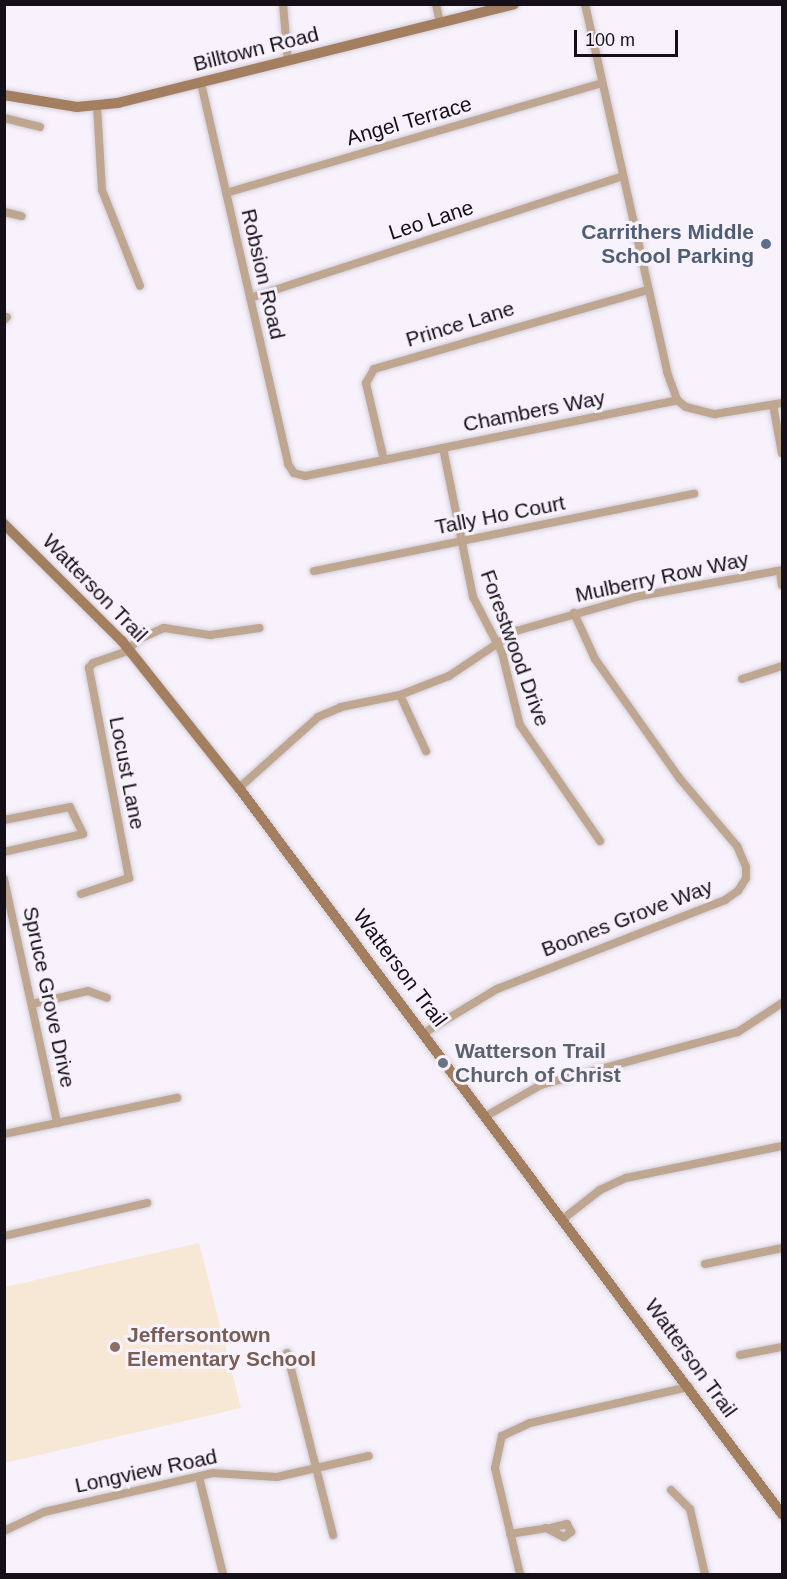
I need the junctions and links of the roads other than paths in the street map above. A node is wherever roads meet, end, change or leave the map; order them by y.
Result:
1 (283, 4) edge
2 (436, 4) edge
3 (514, 4) edge
4 (585, 4) edge
5 (440, 23) junction
6 (288, 61) junction
7 (201, 83) junction
8 (602, 83) junction
9 (4, 95) edge
10 (97, 105) junction
11 (4, 118) edge
12 (40, 127) dead end
13 (622, 176) junction
14 (226, 193) junction
15 (4, 212) edge
16 (22, 216) dead end
17 (140, 286) dead end
18 (648, 290) junction
19 (250, 298) junction
20 (677, 400) junction
21 (783, 403) edge
22 (773, 405) junction
23 (442, 448) junction
24 (783, 453) edge
25 (384, 460) junction
26 (291, 472) joint
27 (694, 494) dead end
28 (4, 524) edge
29 (461, 542) junction
30 (314, 571) dead end
31 (781, 571) edge
32 (783, 585) edge
33 (574, 613) junction
34 (260, 628) dead end
35 (496, 641) junction
36 (129, 649) junction
37 (783, 666) edge
38 (742, 679) dead end
39 (400, 695) junction
40 (426, 751) dead end
41 (239, 788) junction
42 (4, 820) edge
43 (600, 841) dead end
44 (4, 852) edge
45 (4, 879) edge
46 (81, 894) dead end
47 (107, 998) dead end
48 (32, 1004) junction
49 (783, 1004) edge
50 (424, 1033) junction
51 (177, 1098) dead end
52 (486, 1116) junction
53 (57, 1123) junction
54 (4, 1134) edge
55 (783, 1146) edge
56 (147, 1203) dead end
57 (563, 1219) junction
58 (4, 1236) edge
59 (783, 1248) edge
60 (705, 1264) dead end
61 (783, 1347) edge
62 (287, 1353) dead end
63 (740, 1355) dead end
64 (689, 1387) junction
65 (369, 1456) dead end
66 (316, 1468) junction
67 (199, 1477) junction
68 (671, 1490) dead end
69 (783, 1514) edge
70 (550, 1528) dead end
71 (4, 1531) edge
72 (510, 1534) junction
73 (333, 1535) dead end
74 (223, 1575) edge
75 (520, 1575) edge
76 (705, 1575) edge

1 - 6 street
2 - 5 street
3 - 5 main road, Billtown Road
4 - 8 street
5 - 6 main road, Billtown Road
6 - 7 main road, Billtown Road
7 - 10 main road, Billtown Road
7 - 14 street, Robsion Road
8 - 13 street
8 - 14 street, Angel Terrace
9 - 10 main road, Billtown Road
10 - 17 street
11 - 12 street
13 - 18 street
13 - 19 street, Leo Lane
14 - 19 street, Robsion Road
15 - 16 street
18 - 20 street
18 - 25 street, Prince Lane
19 - 26 street, Robsion Road
20 - 22 street
20 - 23 street, Chambers Way
21 - 22 street
22 - 24 street
23 - 25 street, Chambers Way
23 - 29 street, Forestwood Drive
25 - 26 street, Chambers Way
27 - 29 street, Tally Ho Court
28 - 36 main road, Watterson Trail
29 - 30 street, Tally Ho Court
29 - 35 street, Forestwood Drive
31 - 32 street
31 - 33 street, Mulberry Row Way
33 - 35 street, Mulberry Row Way
33 - 50 street, Boones Grove Way
34 - 36 street
35 - 39 street, Mulberry Row Way
35 - 43 street, Forestwood Drive
36 - 41 main road, Watterson Trail
36 - 46 street, Locust Lane
37 - 38 street
39 - 40 street
39 - 41 street, Mulberry Row Way
41 - 50 main road, Watterson Trail
42 - 44 street
45 - 48 street, Spruce Grove Drive
47 - 48 street
48 - 53 street, Spruce Grove Drive
49 - 52 street
50 - 52 main road, Watterson Trail
51 - 53 street
52 - 57 main road, Watterson Trail
53 - 54 street
55 - 57 street
56 - 58 street
57 - 64 main road, Watterson Trail
59 - 60 street
61 - 63 street
62 - 66 street
64 - 69 main road, Watterson Trail
64 - 72 street
65 - 66 street, Longview Road
66 - 67 street, Longview Road
66 - 73 street
67 - 71 street, Longview Road
67 - 74 street
68 - 76 street
70 - 72 street
72 - 75 street

